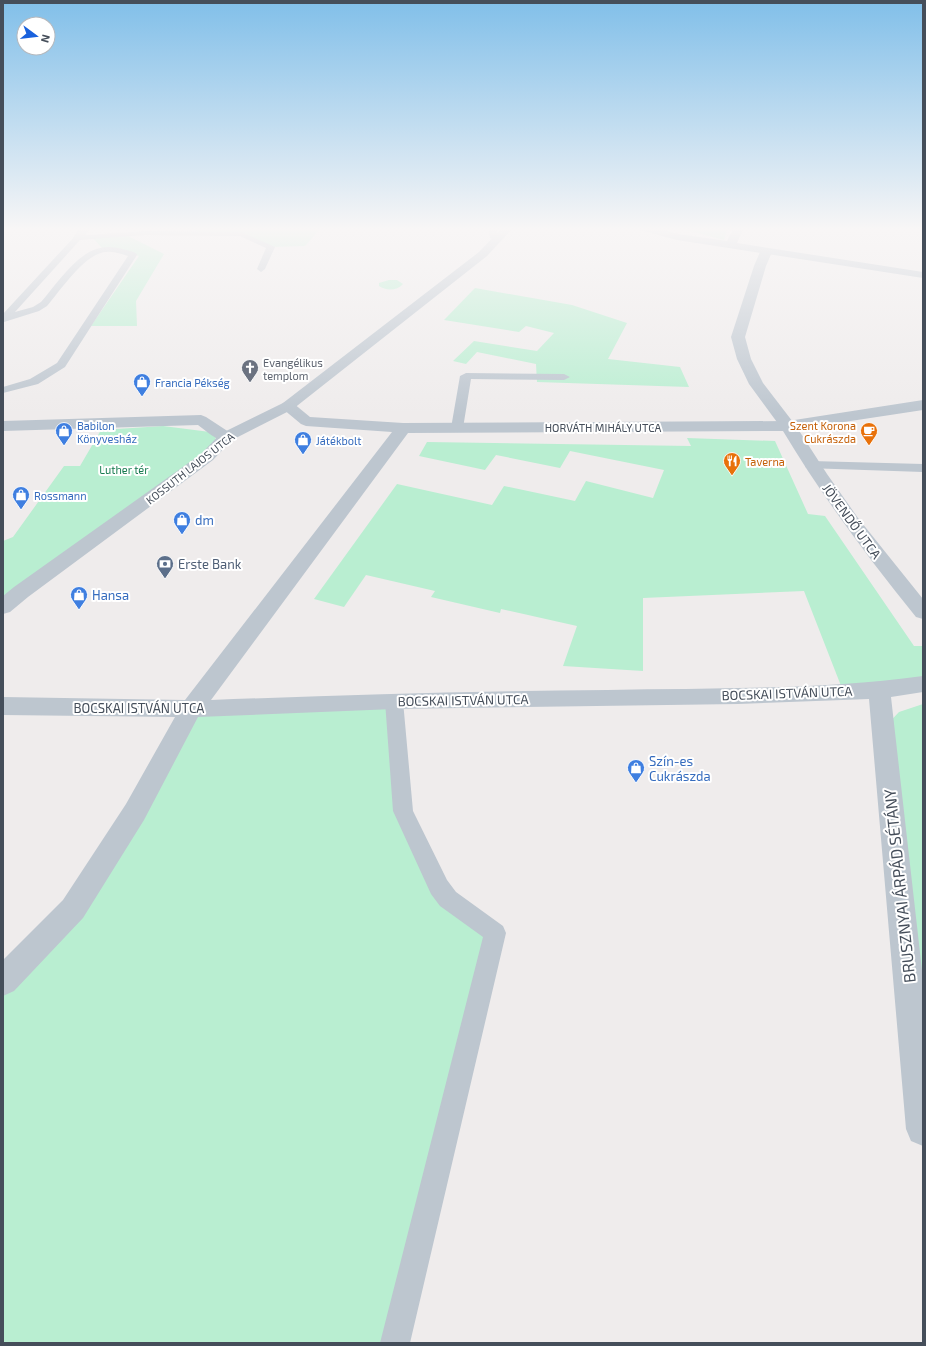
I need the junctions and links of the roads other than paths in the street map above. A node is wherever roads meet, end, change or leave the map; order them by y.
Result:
1 (34, 290) edge
2 (56, 290) edge
3 (110, 290) edge
4 (437, 290) edge
5 (754, 290) edge
6 (4, 320) edge
7 (564, 376) dead end
8 (3, 390) edge
9 (923, 405) edge
10 (288, 406) junction
11 (3, 426) edge
12 (788, 426) junction
13 (403, 428) junction
14 (457, 428) junction
15 (226, 437) junction
16 (811, 465) junction
17 (923, 468) edge
18 (3, 607) edge
19 (923, 612) edge
20 (923, 684) edge
21 (879, 690) junction
22 (394, 701) junction
23 (3, 706) edge
24 (191, 709) junction
25 (3, 981) edge
26 (923, 1129) edge
27 (395, 1343) edge

1 - 6 lane
2 - 6 lane
3 - 8 lane
4 - 10 street, KOSSUTH LAJOS UTCA
5 - 12 street, JÖVENDŐ UTCA
7 - 14 lane
9 - 12 street, HORVÁTH MIHÁLY UTCA
10 - 13 street, HORVÁTH MIHÁLY UTCA
10 - 15 street, KOSSUTH LAJOS UTCA
11 - 15 street
12 - 14 street, HORVÁTH MIHÁLY UTCA
12 - 16 street, JÖVENDŐ UTCA
13 - 14 street, HORVÁTH MIHÁLY UTCA
13 - 24 street
15 - 18 street, KOSSUTH LAJOS UTCA
16 - 17 lane
16 - 19 street, JÖVENDŐ UTCA
20 - 21 street, BOCSKAI ISTVÁN UTCA
21 - 22 street, BOCSKAI ISTVÁN UTCA
21 - 26 street, BRUSZNYAI ÁRPÁD SÉTÁNY
22 - 24 street, BOCSKAI ISTVÁN UTCA
22 - 27 lane
23 - 24 street, BOCSKAI ISTVÁN UTCA
24 - 25 street

